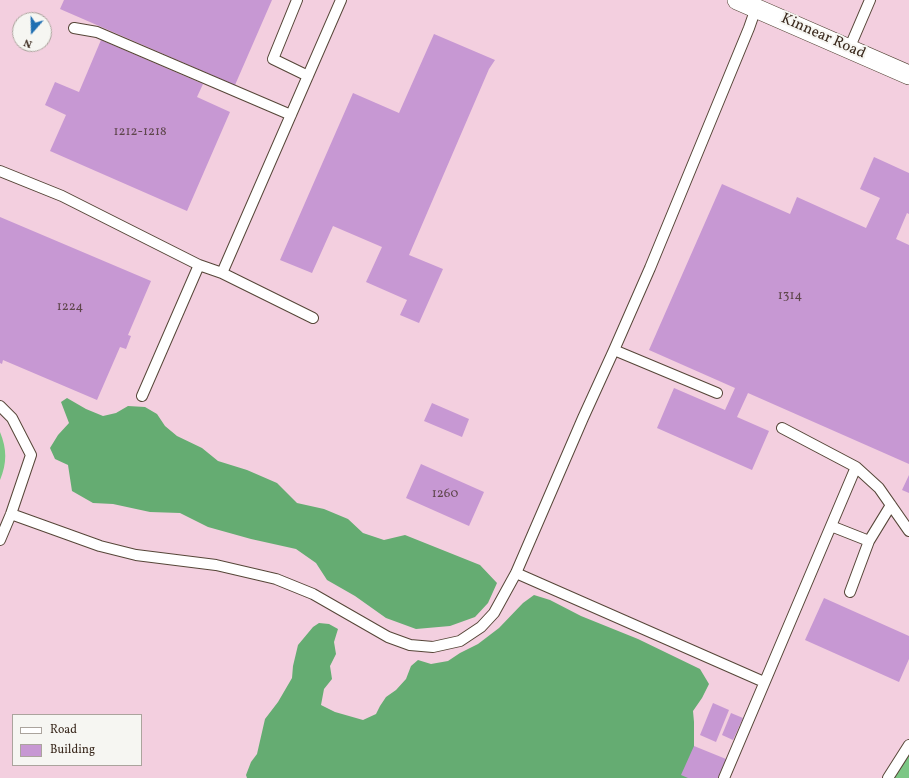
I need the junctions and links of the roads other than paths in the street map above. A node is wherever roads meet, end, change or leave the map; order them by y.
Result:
1 (297, 0) edge
2 (341, 0) edge
3 (737, 0) edge
4 (870, 0) edge
5 (756, 4) edge
6 (74, 28) dead end
7 (849, 49) junction
8 (909, 75) edge
9 (308, 76) junction
10 (291, 115) junction
11 (0, 171) edge
12 (199, 265) junction
13 (222, 273) junction
14 (313, 318) dead end
15 (614, 350) junction
16 (717, 394) dead end
17 (142, 396) dead end
18 (0, 406) edge
19 (782, 428) dead end
20 (856, 467) junction
21 (891, 505) junction
22 (11, 514) junction
23 (831, 526) junction
24 (909, 531) edge
25 (0, 540) edge
26 (869, 541) junction
27 (516, 574) junction
28 (850, 592) dead end
29 (764, 682) junction
30 (909, 745) edge
31 (724, 778) edge
32 (888, 778) edge

1 - 9 lane
2 - 9 lane
3 - 5 street, Kinnear Road
4 - 7 lane
5 - 7 street, Kinnear Road
5 - 15 lane
6 - 10 lane
7 - 8 street, Kinnear Road
9 - 10 lane
10 - 13 lane
11 - 12 lane
12 - 13 lane
12 - 17 lane
13 - 14 lane
15 - 16 lane
15 - 27 lane
18 - 22 lane
19 - 20 lane
20 - 21 lane
20 - 23 lane
21 - 24 lane
21 - 26 lane
22 - 25 lane
22 - 27 lane
23 - 26 lane
23 - 29 lane
26 - 28 lane
27 - 29 lane
29 - 31 lane
30 - 32 lane

